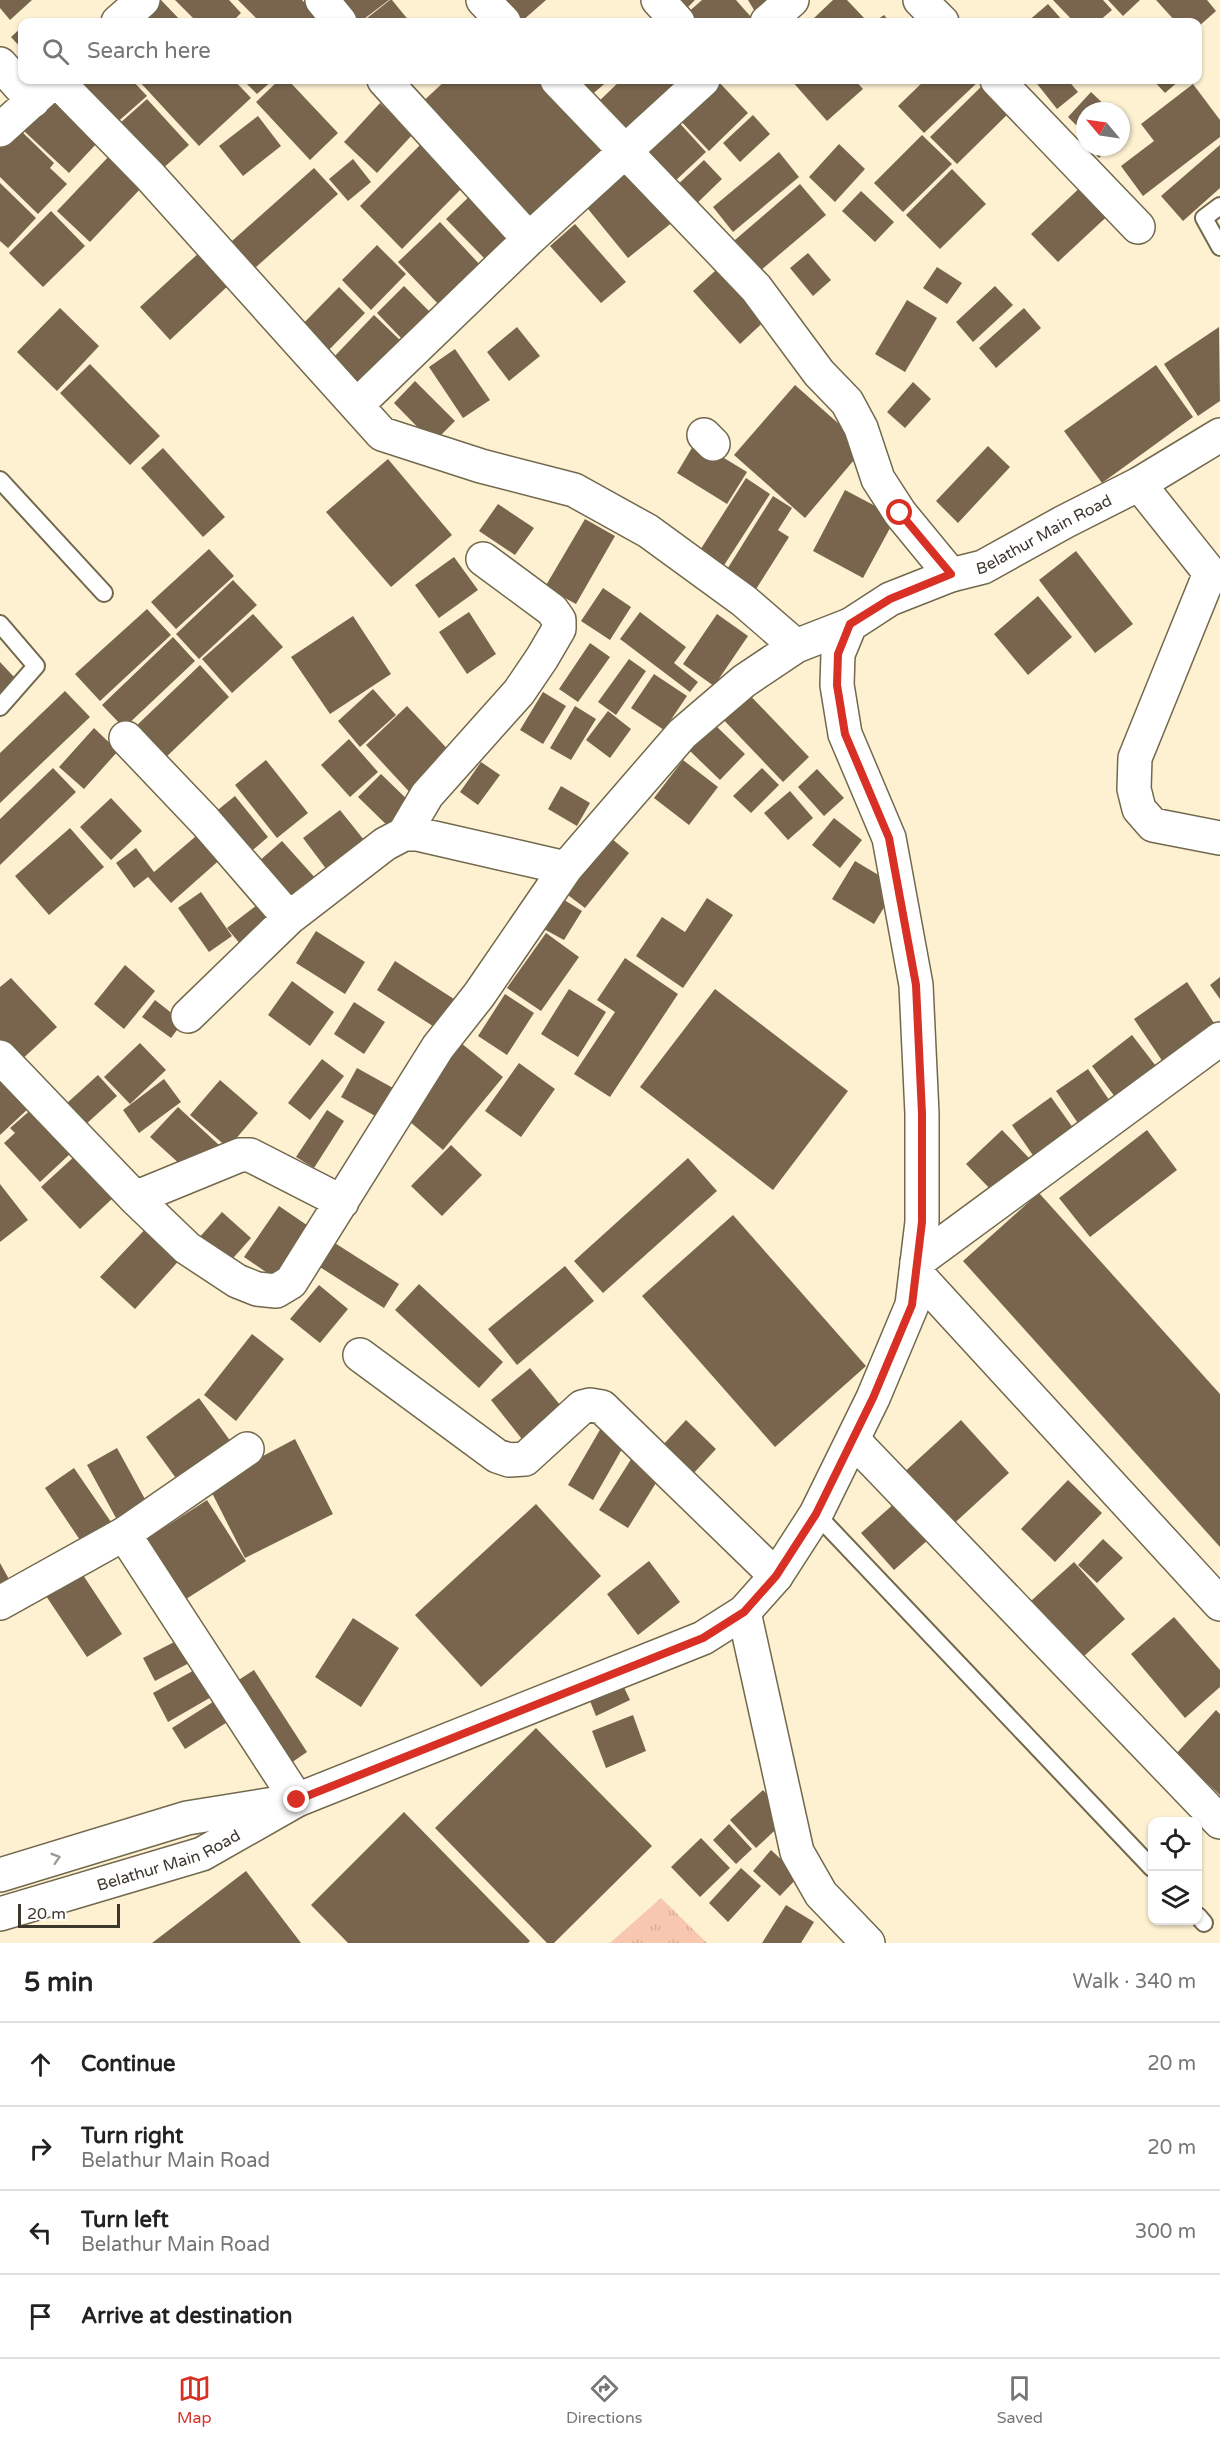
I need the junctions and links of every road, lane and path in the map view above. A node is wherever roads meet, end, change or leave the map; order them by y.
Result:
1 (143, 0) edge
2 (322, 0) edge
3 (483, 0) edge
4 (658, 0) edge
5 (792, 0) edge
6 (920, 0) edge
7 (123, 18) edge
8 (337, 18) edge
9 (500, 18) edge
10 (674, 18) edge
11 (772, 18) edge
12 (938, 18) edge
13 (0, 64) edge
14 (18, 73) edge
15 (388, 84) edge
16 (561, 84) edge
17 (698, 84) edge
18 (1001, 84) edge
19 (48, 87) edge
20 (0, 130) edge
21 (624, 150) junction
22 (1220, 206) edge
23 (1138, 227) dead end
24 (529, 238) junction
25 (1220, 247) edge
26 (357, 405) junction
27 (1220, 435) edge
28 (0, 480) edge
29 (1139, 484) junction
30 (483, 559) dead end
31 (1215, 573) edge
32 (951, 574) junction
33 (104, 593) dead end
34 (0, 624) edge
35 (850, 624) junction
36 (796, 646) junction
37 (0, 707) edge
38 (126, 738) dead end
39 (404, 834) junction
40 (1220, 838) edge
41 (566, 868) junction
42 (289, 918) junction
43 (188, 1016) dead end
44 (1220, 1039) edge
45 (0, 1057) edge
46 (135, 1198) junction
47 (342, 1202) junction
48 (917, 1267) junction
49 (360, 1355) dead end
50 (853, 1440) junction
51 (247, 1449) dead end
52 (816, 1514) junction
53 (124, 1534) junction
54 (776, 1576) junction
55 (0, 1603) edge
56 (1220, 1604) edge
57 (744, 1612) junction
58 (297, 1800) junction
59 (1220, 1822) edge
60 (1148, 1864) edge
61 (0, 1875) edge
62 (0, 1914) edge
63 (868, 1943) edge

1 - 7 street
2 - 8 street
3 - 9 street
4 - 10 street
5 - 11 street
6 - 12 street
13 - 14 street
15 - 24 street
16 - 21 street
17 - 21 street
18 - 23 street
19 - 20 street
19 - 26 street
21 - 24 street
21 - 32 street
22 - 25 lane
24 - 26 street
26 - 36 street
27 - 29 street, Belathur Main Road
28 - 33 lane
29 - 31 street
29 - 32 street, Belathur Main Road
30 - 39 street
31 - 40 street
32 - 35 street, Belathur Main Road
34 - 37 lane
35 - 36 street
35 - 48 street, Belathur Main Road
36 - 41 street
38 - 42 street
39 - 41 street
39 - 42 street
41 - 47 street
42 - 43 street
44 - 48 street
45 - 46 street
46 - 47 street
46 - 47 street
48 - 50 street, Belathur Main Road
48 - 56 street
49 - 54 street
50 - 52 street, Belathur Main Road
50 - 59 street
51 - 53 street
52 - 54 street, Belathur Main Road
52 - 60 lane
53 - 55 street
53 - 58 street
54 - 57 street, Belathur Main Road
57 - 58 street, Belathur Main Road
57 - 63 street
61 -> 58 street, Belathur Main Road
58 - 62 street, Belathur Main Road

